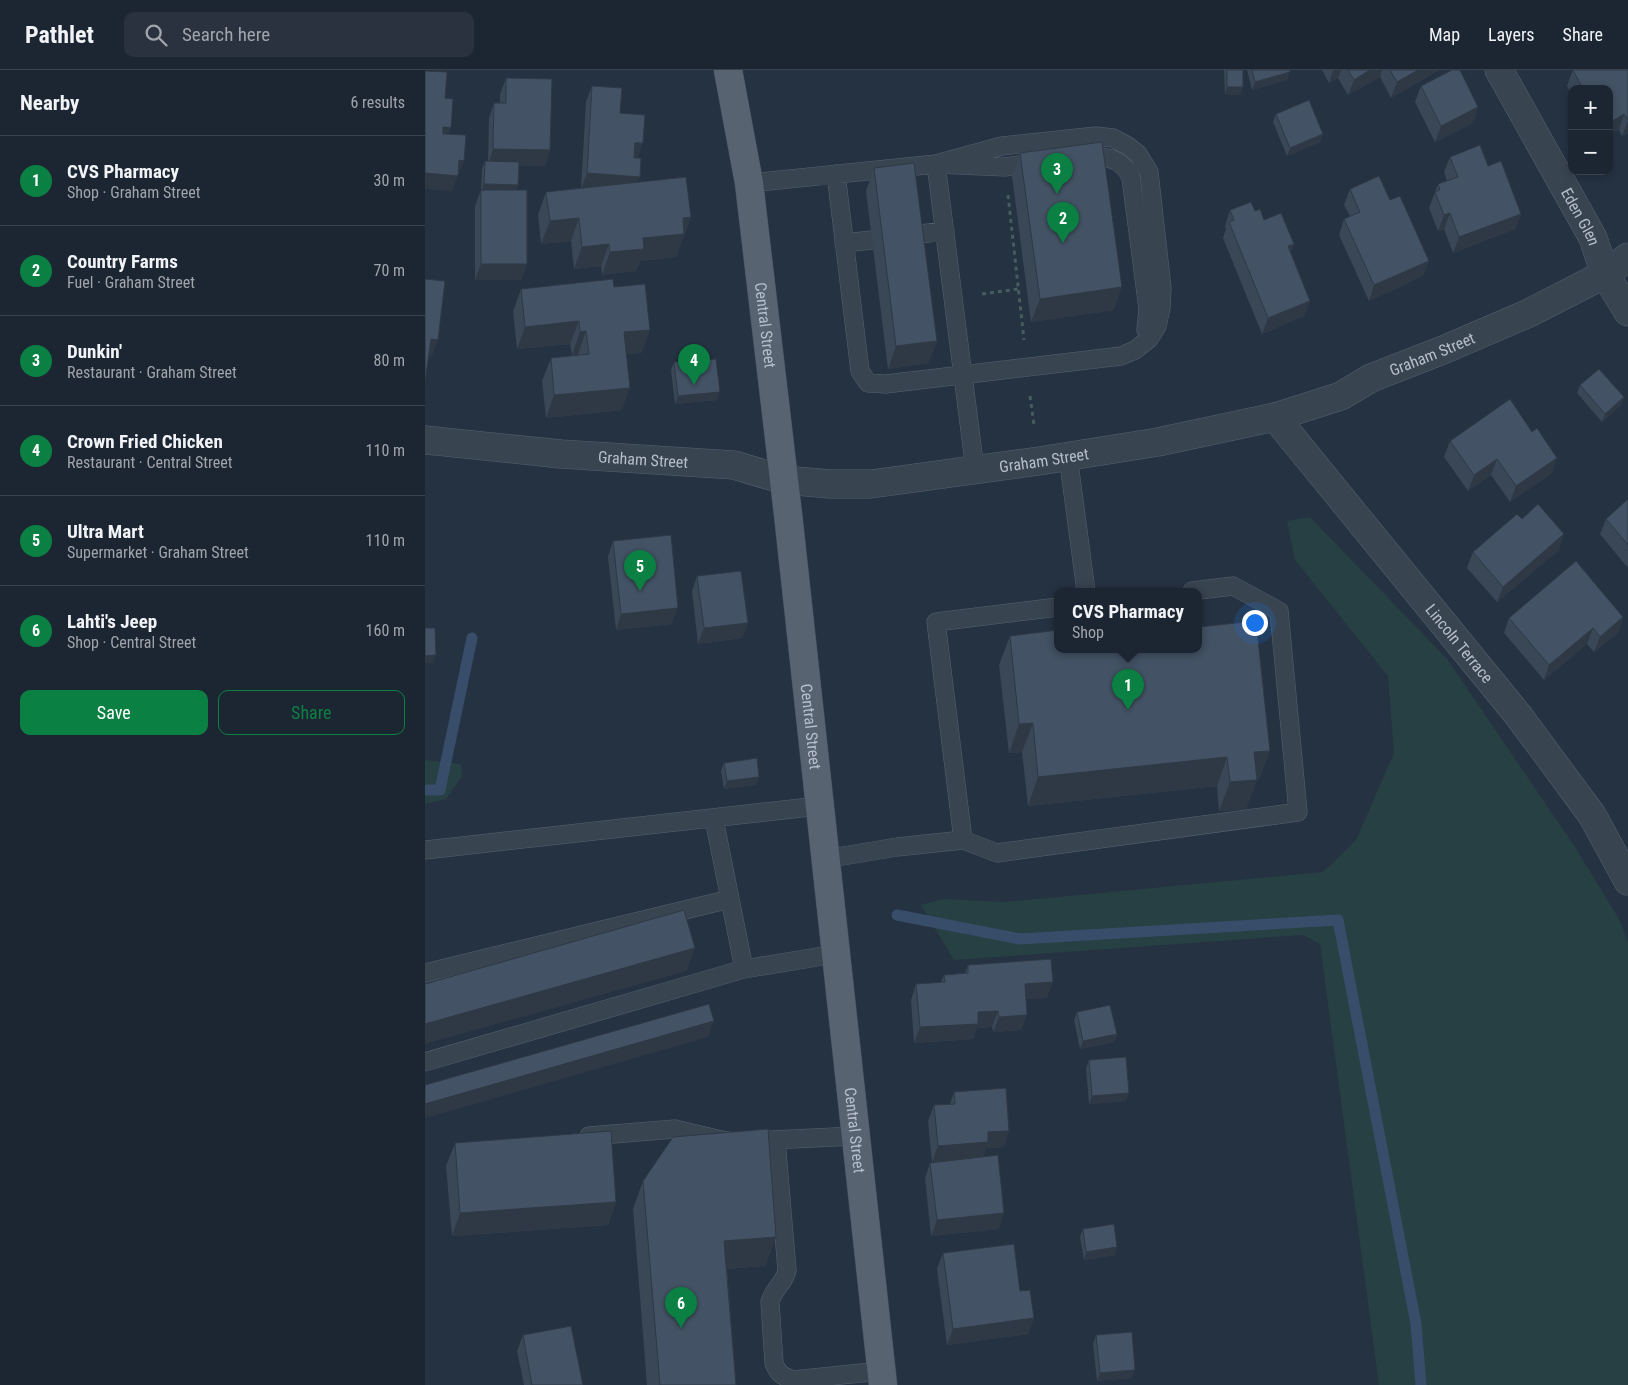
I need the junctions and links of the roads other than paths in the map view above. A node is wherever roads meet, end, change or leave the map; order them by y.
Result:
1 (728, 70) edge
2 (1499, 70) edge
3 (937, 164) junction
4 (836, 174) junction
5 (749, 183) junction
6 (945, 231) junction
7 (912, 235) edge
8 (872, 240) dead end
9 (844, 243) junction
10 (1628, 257) edge
11 (1605, 274) junction
12 (1628, 312) edge
13 (1135, 350) junction
14 (963, 374) junction
15 (1275, 417) junction
16 (425, 440) edge
17 (1068, 456) junction
18 (975, 470) junction
19 (784, 480) junction
20 (1086, 588) edge
21 (1202, 590) edge
22 (1054, 607) edge
23 (819, 806) junction
24 (714, 819) junction
25 (963, 840) junction
26 (425, 850) edge
27 (825, 859) junction
28 (1628, 881) edge
29 (730, 899) junction
30 (835, 954) junction
31 (744, 969) junction
32 (425, 973) edge
33 (425, 1062) edge
34 (854, 1136) junction
35 (571, 1138) edge
36 (776, 1140) junction
37 (882, 1378) edge

1 - 5 main road, Central Street
2 - 11 street, Eden Glen
3 - 4 lane
3 - 6 lane
3 - 13 lane
3 - 13 lane
4 - 5 lane
4 - 9 lane
5 - 19 main road, Central Street
6 - 7 lane
6 - 14 lane
8 - 9 lane
9 - 14 lane
10 - 11 street, Graham Street
11 - 12 street, Eden Glen
11 - 15 street, Graham Street
13 - 14 lane
14 - 18 lane
15 - 17 street, Graham Street
15 - 28 street, Lincoln Terrace
16 - 19 street, Graham Street
17 - 18 street, Graham Street
17 - 20 lane
18 - 19 street, Graham Street
19 - 23 main road, Central Street
21 - 25 lane
22 - 25 lane
23 - 24 lane
23 - 27 main road, Central Street
24 - 26 lane
24 - 29 lane
25 - 27 lane
27 - 30 main road, Central Street
29 - 31 lane
29 - 32 lane
30 - 31 lane
30 - 34 main road, Central Street
31 - 33 lane
34 - 36 lane
34 - 37 main road, Central Street
35 - 36 lane
36 - 37 lane

